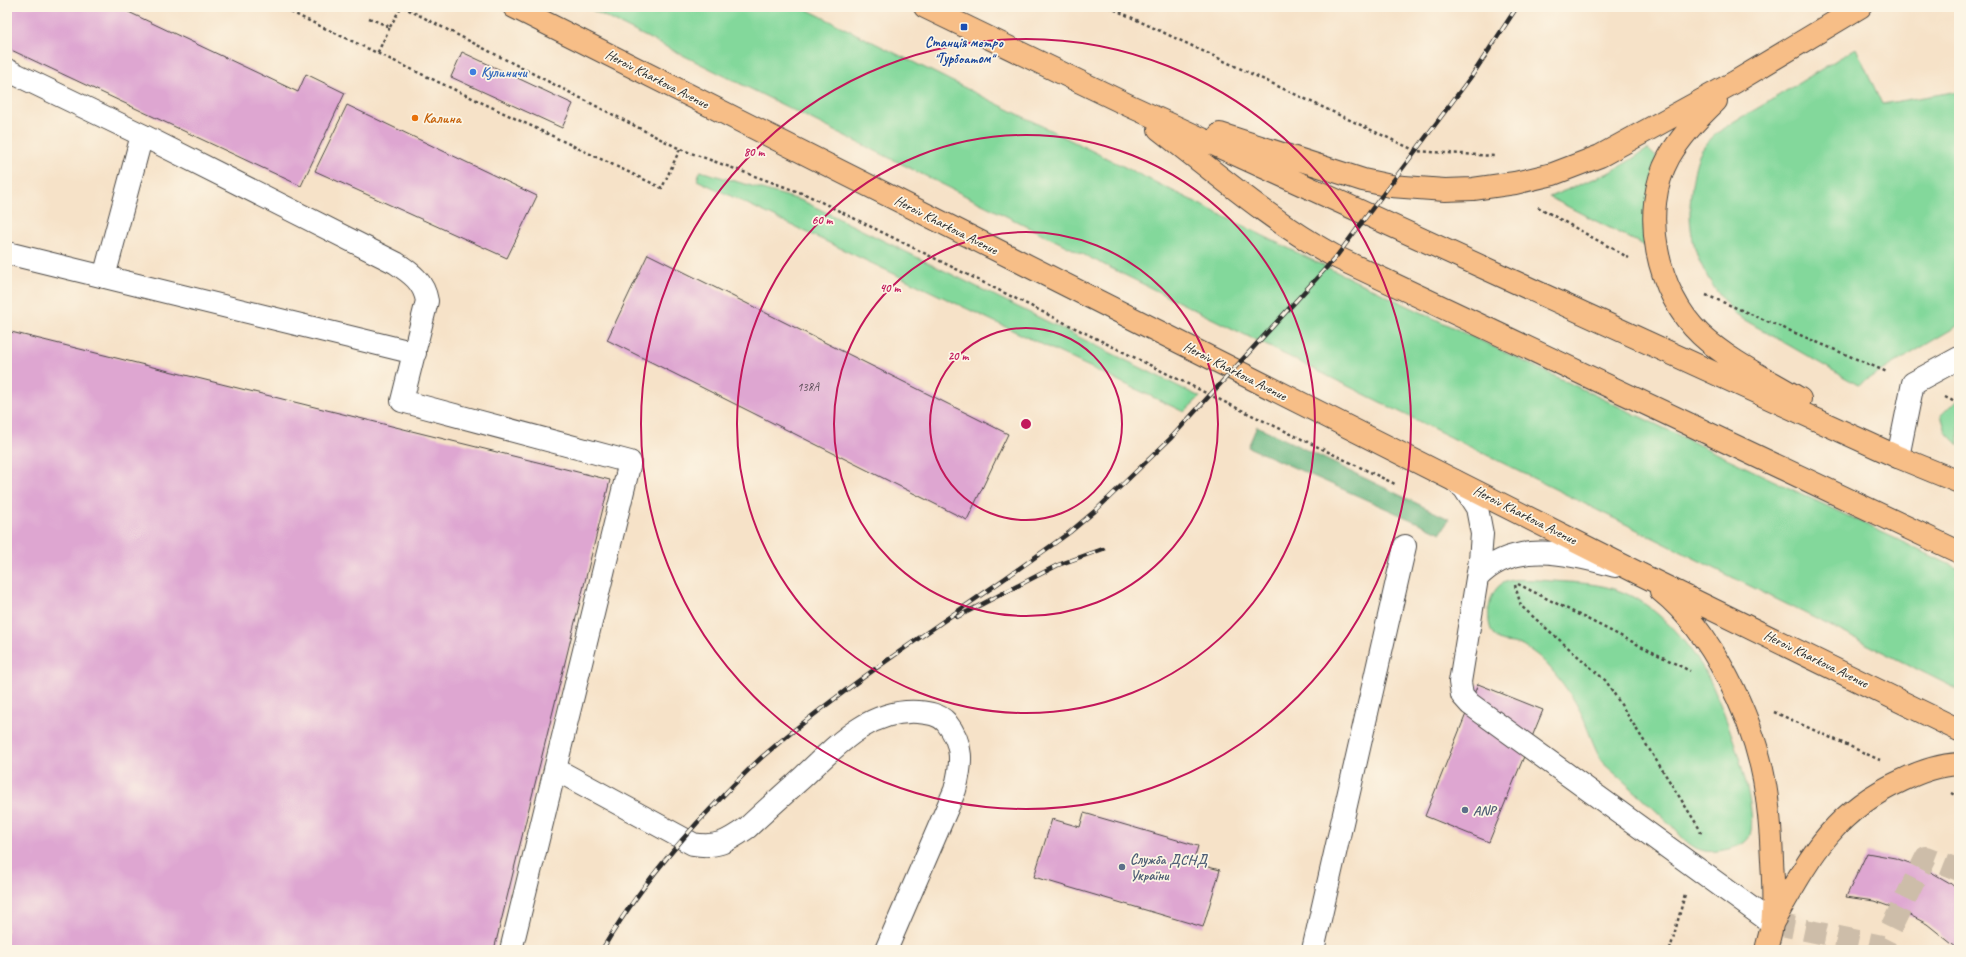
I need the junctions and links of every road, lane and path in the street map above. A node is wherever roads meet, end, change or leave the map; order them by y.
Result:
1 (280, 7) edge
2 (402, 7) edge
3 (514, 7) edge
4 (925, 7) edge
5 (1109, 7) edge
6 (1860, 7) edge
7 (369, 18) dead end
8 (390, 27) junction
9 (377, 54) junction
10 (7, 70) edge
11 (1735, 82) junction
12 (1130, 106) junction
13 (142, 135) junction
14 (680, 149) junction
15 (1498, 156) dead end
16 (1536, 206) dead end
17 (7, 253) edge
18 (104, 277) junction
19 (1665, 278) junction
20 (415, 353) junction
21 (1959, 358) edge
22 (1914, 383) junction
23 (1959, 404) edge
24 (1898, 457) junction
25 (1453, 478) junction
26 (1959, 482) edge
27 (1399, 487) dead end
28 (1404, 546) dead end
29 (1959, 552) edge
30 (1493, 563) junction
31 (1642, 575) junction
32 (1477, 578) junction
33 (1959, 730) edge
34 (1959, 764) edge
35 (555, 769) junction
36 (1692, 864) junction
37 (1772, 923) junction
38 (511, 950) edge
39 (886, 950) edge
40 (1313, 950) edge
41 (1670, 950) edge
42 (1766, 950) edge

1 - 9 path
2 - 8 path
2 - 14 path
3 - 25 main road, Heroiv Kharkova Avenue
4 - 12 main road
5 - 15 path
6 - 11 main road
7 - 8 path
8 - 9 path
9 - 14 path
10 - 13 lane
11 - 12 main road
11 - 19 main road
12 - 24 main road
12 - 29 main road
13 - 18 lane
13 - 20 lane
14 - 27 path
16 - 19 path
17 - 18 lane
18 - 20 lane
19 - 22 path
19 - 24 main road
20 - 35 lane
21 - 22 lane
22 - 23 path
22 - 24 lane
24 - 26 main road
25 - 31 main road, Heroiv Kharkova Avenue
25 - 32 lane
28 - 40 lane
30 - 31 lane
30 - 32 lane
30 - 36 path
31 - 33 main road, Heroiv Kharkova Avenue
31 - 37 main road
32 - 36 lane
34 - 37 main road
35 - 38 lane
35 - 39 lane
36 - 37 lane
36 - 41 path
37 - 42 main road

